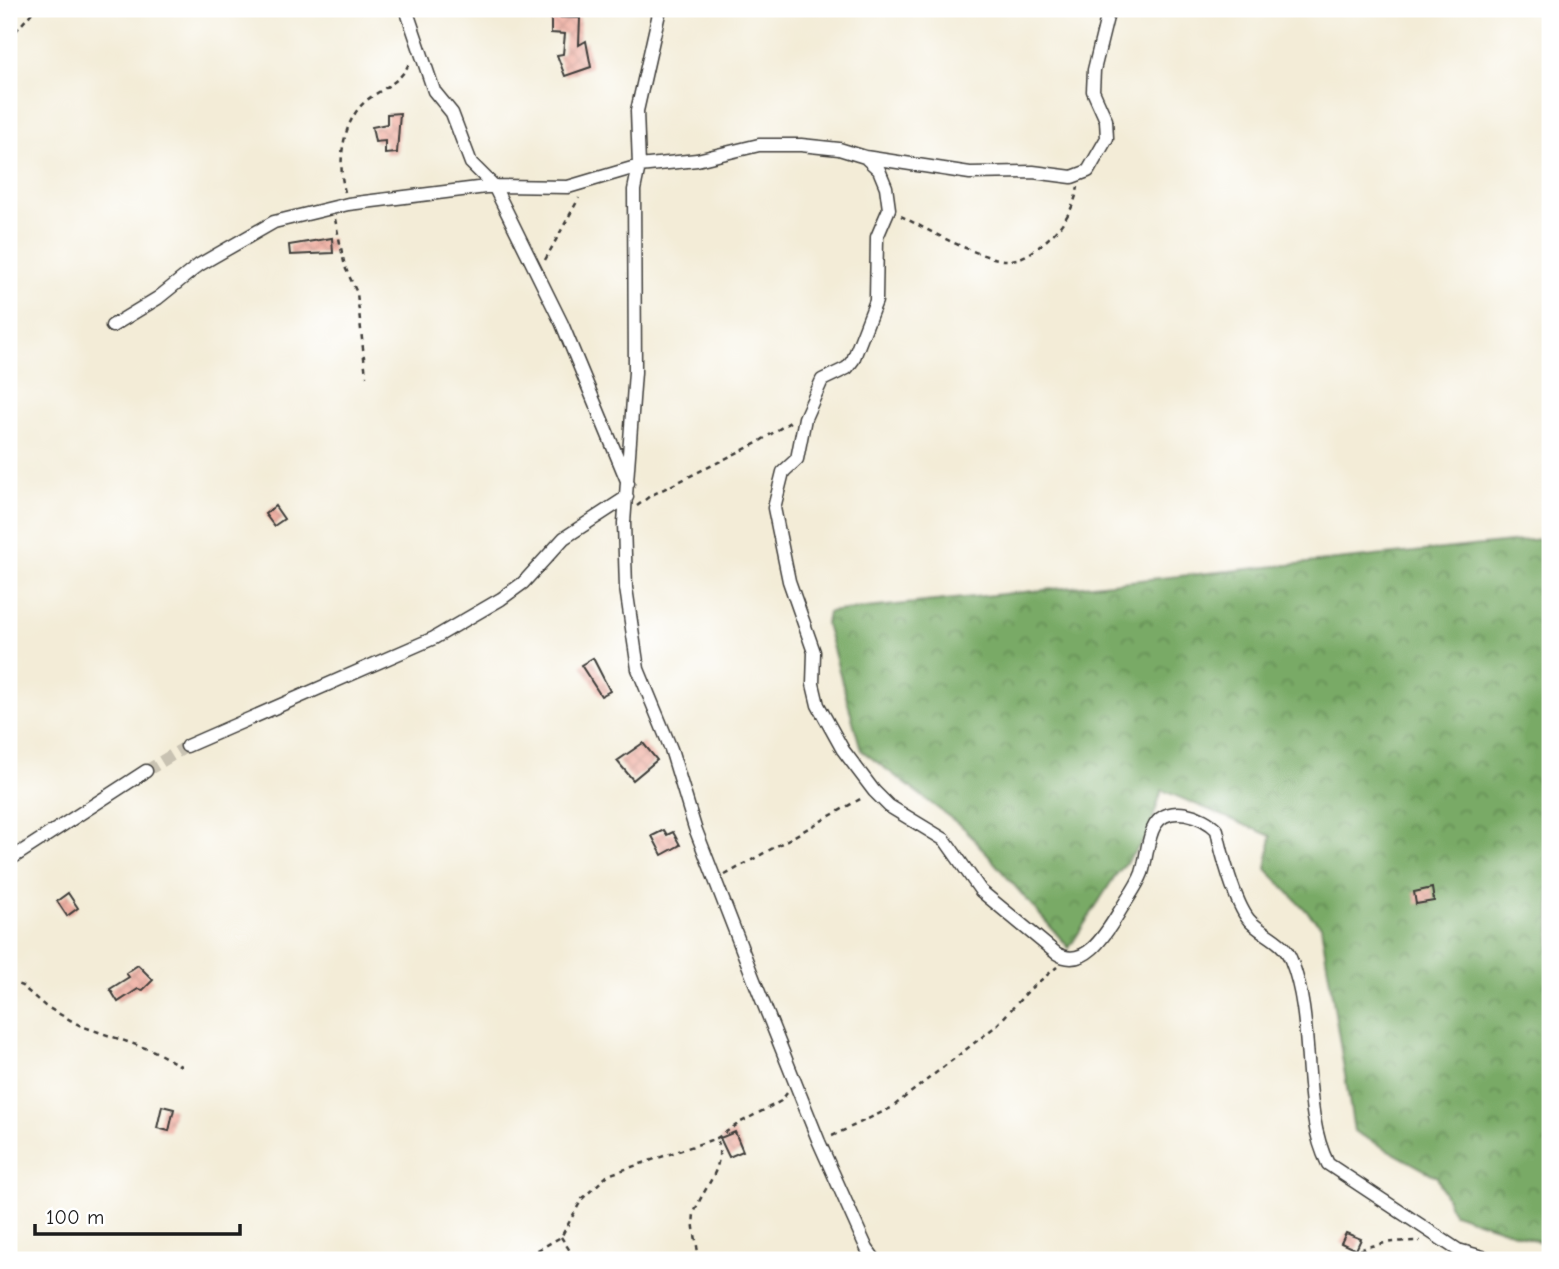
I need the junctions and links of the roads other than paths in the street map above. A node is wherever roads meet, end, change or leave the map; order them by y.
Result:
1 (406, 9) edge
2 (660, 9) edge
3 (1109, 9) edge
4 (865, 157) junction
5 (639, 166) junction
6 (494, 186) junction
7 (112, 326) dead end
8 (628, 484) junction
9 (627, 498) junction
10 (187, 746) tunnel mouth
11 (146, 771) tunnel mouth
12 (9, 860) edge
13 (875, 1260) edge
14 (1493, 1260) edge

1 - 6 street
2 - 5 street
3 - 4 street
4 - 5 street
4 - 14 street
5 - 6 street
5 - 8 street
6 - 7 street
6 - 8 street
8 - 9 street
9 - 10 street
9 - 13 street
11 - 12 street

